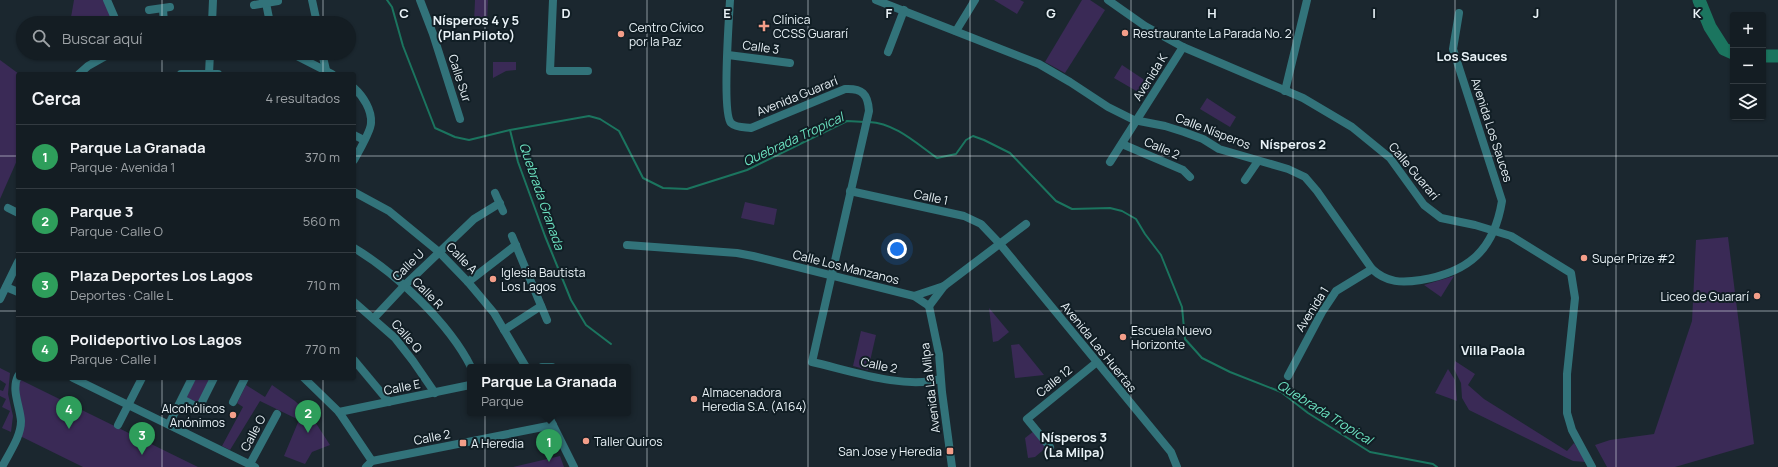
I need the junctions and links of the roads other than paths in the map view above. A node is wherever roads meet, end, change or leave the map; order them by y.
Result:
1 (107, 0) edge
2 (213, 0) edge
3 (312, 0) edge
4 (420, 0) edge
5 (553, 0) edge
6 (730, 0) edge
7 (876, 0) edge
8 (975, 0) edge
9 (1108, 0) edge
10 (1307, 0) edge
11 (278, 1) dead end
12 (266, 3) junction
13 (254, 5) dead end
14 (149, 10) dead end
15 (904, 10) junction
16 (1459, 13) dead end
17 (114, 16) edge
18 (165, 16) edge
19 (212, 16) edge
20 (269, 16) edge
21 (315, 16) edge
22 (956, 31) junction
23 (1183, 47) junction
24 (888, 52) dead end
25 (728, 55) junction
26 (99, 60) edge
27 (210, 60) edge
28 (304, 60) edge
29 (325, 60) edge
30 (790, 63) dead end
31 (588, 71) dead end
32 (80, 72) edge
33 (209, 72) edge
34 (329, 72) edge
35 (356, 90) edge
36 (1285, 91) junction
37 (460, 119) dead end
38 (1137, 120) junction
39 (356, 136) edge
40 (364, 140) junction
41 (1122, 144) junction
42 (356, 156) edge
43 (1258, 161) junction
44 (1110, 162) dead end
45 (1190, 177) dead end
46 (1246, 180) dead end
47 (850, 191) junction
48 (356, 193) edge
49 (495, 193) dead end
50 (8, 208) dead end
51 (16, 212) edge
52 (1026, 224) dead end
53 (1495, 230) junction
54 (512, 236) dead end
55 (516, 244) junction
56 (1000, 244) junction
57 (627, 245) dead end
58 (356, 250) edge
59 (439, 252) junction
60 (16, 266) edge
61 (1372, 269) junction
62 (831, 276) junction
63 (468, 282) junction
64 (404, 286) junction
65 (944, 286) junction
66 (6, 287) junction
67 (16, 291) edge
68 (914, 296) junction
69 (0, 299) edge
70 (356, 304) edge
71 (542, 306) junction
72 (929, 306) junction
73 (374, 318) junction
74 (547, 320) dead end
75 (504, 330) junction
76 (356, 362) edge
77 (812, 362) joint
78 (1097, 362) junction
79 (469, 364) edge
80 (524, 364) edge
81 (1288, 376) dead end
82 (940, 379) junction
83 (17, 380) edge
84 (77, 380) edge
85 (141, 380) edge
86 (191, 380) edge
87 (213, 380) edge
88 (245, 380) edge
89 (306, 380) edge
90 (467, 386) edge
91 (435, 393) junction
92 (182, 399) junction
93 (233, 402) dead end
94 (389, 402) junction
95 (129, 405) junction
96 (339, 412) junction
97 (277, 414) dead end
98 (549, 416) edge
99 (169, 424) junction
100 (553, 424) junction
101 (118, 425) dead end
102 (1050, 447) dead end
103 (369, 464) edge
104 (252, 466) edge
105 (2, 467) edge
106 (574, 467) edge
107 (952, 467) edge
108 (1177, 467) edge
109 (1592, 467) edge

1 - 17 street
2 - 19 street
3 - 21 street
4 - 37 street, Calle Sur
5 - 31 street
6 - 25 street, Avenida Guararí
7 - 15 street, Calle Nísperos
8 - 22 street
9 - 23 street, Calle Guararí
10 - 36 street
11 - 12 street
12 - 13 street
12 - 20 street
14 - 18 street
15 - 22 street, Calle Nísperos
15 - 24 street
16 - 53 street, Avenida Los Sauces
22 - 38 street, Calle Nísperos
23 - 36 street, Calle Guararí
23 - 38 street, Avenida K
25 - 30 street, Calle 3
25 - 47 street, Avenida Guararí
26 - 32 street
27 - 33 street
28 - 34 street
29 - 34 street
35 - 40 street
36 - 53 street, Calle Guararí
38 - 41 street, Avenida K
38 - 43 street, Calle Nísperos
39 - 40 street
40 - 42 street
41 - 44 street, Avenida K
41 - 45 street, Calle 2
43 - 46 street
43 - 61 street, Calle Nísperos
47 - 56 street, Calle 1
47 - 62 street, Avenida Guararí
48 - 59 street, Calle A
49 - 59 street, Calle U
50 - 51 street
52 - 56 street
53 - 61 street, Calle Nísperos
53 - 109 street, Calle Guararí
54 - 55 street
55 - 63 street
55 - 71 street
56 - 65 street
56 - 78 street, Avenida Las Huertas
57 - 62 street, Calle Los Manzanos
58 - 64 street, Calle R
59 - 63 street, Calle A
59 - 64 street, Calle U
60 - 66 street
61 - 81 street, Avenida 1
62 - 68 street, Calle Los Manzanos
62 - 77 street, Avenida Guararí
63 - 75 street, Calle A
64 - 73 street, Calle U
64 - 79 street, Calle R
65 - 68 street
65 - 72 street
66 - 67 street
66 - 69 street
68 - 72 street, Calle Los Manzanos
70 - 73 street, Calle Q
71 - 74 street
71 - 75 street
72 - 82 street, Avenida La Milpa
73 - 91 street, Calle Q
75 - 80 street, Calle A
76 - 94 street
77 - 82 street, Calle 2
78 - 102 street, Calle 12
78 - 108 street, Avenida Las Huertas
82 - 107 street, Avenida La Milpa
83 - 105 street
84 - 95 street
85 - 95 street
86 - 92 street
87 - 92 street
88 - 93 street
89 - 96 street
90 - 91 street, Calle E
91 - 94 street, Calle E
92 - 99 street
94 - 96 street, Calle E
95 - 99 street
95 - 101 street
96 - 103 street
97 - 104 street, Calle O
98 - 100 street
99 - 104 street
100 - 103 street, Calle 2
100 - 106 street

